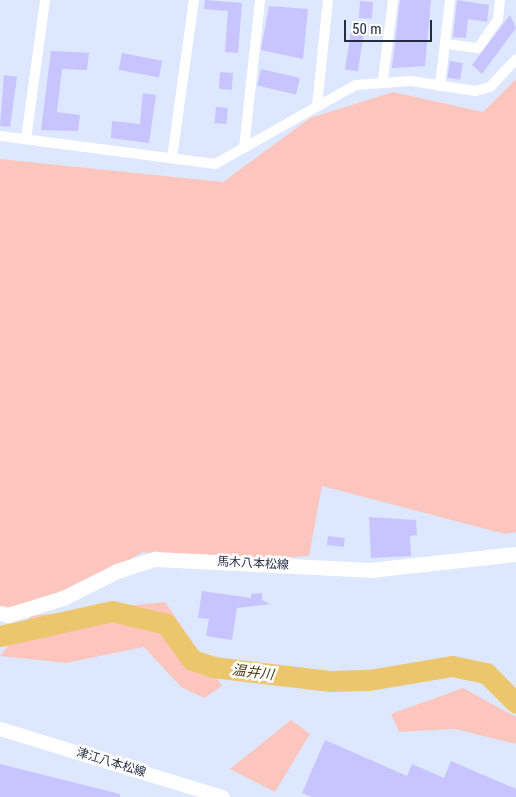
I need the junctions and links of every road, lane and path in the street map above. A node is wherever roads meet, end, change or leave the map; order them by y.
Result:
1 (45, 0) edge
2 (194, 0) edge
3 (260, 0) edge
4 (328, 0) edge
5 (393, 0) edge
6 (450, 0) edge
7 (500, 0) edge
8 (446, 44) junction
9 (516, 59) edge
10 (383, 80) junction
11 (440, 86) junction
12 (317, 106) junction
13 (0, 136) edge
14 (26, 139) junction
15 (244, 148) junction
16 (172, 158) junction
17 (516, 554) edge
18 (0, 613) edge
19 (0, 729) edge
20 (223, 797) edge

1 - 14 street
2 - 16 street
3 - 15 street
4 - 12 street
5 - 10 street
6 - 8 street
7 - 8 street
8 - 11 street
9 - 11 street
10 - 11 street
10 - 12 street
12 - 15 street
13 - 14 street
14 - 16 street
15 - 16 street
17 - 18 main road, 馬木八本松線
19 - 20 main road, 津江八本松線

